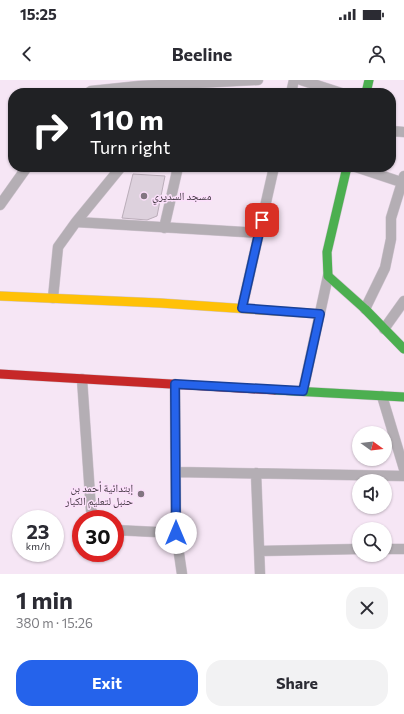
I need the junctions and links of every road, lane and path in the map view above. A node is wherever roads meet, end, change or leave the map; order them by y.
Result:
1 (258, 80) edge
2 (301, 80) edge
3 (139, 83) edge
4 (109, 88) edge
5 (197, 88) edge
6 (326, 88) edge
7 (23, 172) edge
8 (117, 172) edge
9 (177, 172) edge
10 (273, 172) edge
11 (346, 172) edge
12 (373, 172) edge
13 (403, 181) edge
14 (0, 205) edge
15 (76, 222) junction
16 (164, 228) junction
17 (259, 233) junction
18 (328, 276) junction
19 (0, 296) edge
20 (53, 298) junction
21 (404, 301) edge
22 (242, 308) junction
23 (365, 309) junction
24 (320, 314) junction
25 (384, 329) junction
26 (404, 349) edge
27 (0, 374) edge
28 (82, 379) junction
29 (175, 384) junction
30 (303, 391) junction
31 (382, 396) junction
32 (404, 397) edge
33 (404, 469) edge
34 (176, 472) junction
35 (256, 473) junction
36 (404, 476) edge
37 (91, 510) edge
38 (124, 530) edge
39 (176, 533) junction
40 (352, 549) edge
41 (392, 549) edge
42 (404, 549) edge
43 (259, 551) junction
44 (182, 574) edge
45 (260, 574) edge

1 - 5 street
2 - 6 street
3 - 4 street
3 - 5 street
7 - 14 street
8 - 15 street
9 - 16 street
10 - 17 street
11 - 18 street
12 - 13 street
13 - 23 street
15 - 16 street
15 - 20 street
16 - 17 street
17 - 22 street
18 - 23 street
18 - 24 street
19 - 20 street
20 - 22 street
21 - 25 street
22 - 24 street
23 - 25 street
24 - 30 street
25 - 26 street
27 - 28 street
28 - 29 street
28 - 37 street
29 - 30 street
29 - 34 street
30 - 31 street
31 - 32 street
31 - 33 street
34 - 35 street
34 - 39 street
35 - 36 street
35 - 43 street
38 - 39 street
39 - 44 street
40 - 43 street
41 - 42 street
43 - 45 street

